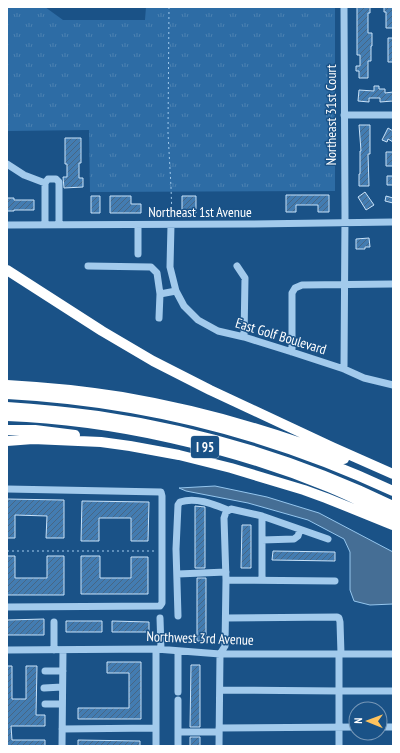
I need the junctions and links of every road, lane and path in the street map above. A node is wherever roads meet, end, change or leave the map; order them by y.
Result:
1 (169, 7) edge
2 (344, 7) edge
3 (344, 115) junction
4 (393, 115) edge
5 (7, 164) edge
6 (45, 184) junction
7 (345, 222) junction
8 (393, 222) edge
9 (7, 225) edge
10 (45, 225) junction
11 (59, 225) junction
12 (138, 225) junction
13 (171, 225) junction
14 (138, 254) dead end
15 (88, 266) dead end
16 (237, 266) dead end
17 (7, 270) edge
18 (344, 284) junction
19 (393, 284) edge
20 (176, 291) junction
21 (160, 294) junction
22 (159, 318) dead end
23 (244, 337) junction
24 (292, 352) junction
25 (344, 370) junction
26 (7, 385) edge
27 (393, 385) edge
28 (7, 394) edge
29 (7, 407) edge
30 (7, 416) edge
31 (7, 430) edge
32 (7, 441) edge
33 (119, 444) junction
34 (393, 474) edge
35 (393, 481) edge
36 (7, 489) edge
37 (393, 491) edge
38 (393, 506) edge
39 (228, 510) junction
40 (262, 516) junction
41 (393, 517) edge
42 (393, 525) edge
43 (300, 530) junction
44 (328, 539) dead end
45 (262, 540) junction
46 (7, 551) edge
47 (162, 551) junction
48 (226, 572) junction
49 (178, 574) junction
50 (226, 580) junction
51 (262, 580) junction
52 (335, 581) dead end
53 (7, 607) edge
54 (178, 616) dead end
55 (160, 618) dead end
56 (226, 618) junction
57 (54, 622) dead end
58 (158, 649) junction
59 (7, 650) edge
60 (54, 650) junction
61 (63, 650) junction
62 (178, 651) junction
63 (220, 654) junction
64 (340, 654) junction
65 (393, 654) edge
66 (45, 671) dead end
67 (63, 671) junction
68 (62, 687) junction
69 (44, 688) dead end
70 (220, 690) junction
71 (339, 691) junction
72 (393, 691) edge
73 (45, 704) dead end
74 (62, 704) junction
75 (339, 727) junction
76 (348, 727) edge
77 (156, 728) junction
78 (62, 729) junction
79 (219, 730) junction
80 (178, 732) junction
81 (62, 746) edge
82 (156, 746) edge
83 (178, 746) edge
84 (219, 746) edge
85 (339, 746) edge

1 - 13 path
2 - 3 street, Northeast 31st Court
3 - 4 street
3 - 7 street, Northeast 31st Court
5 - 6 street
6 - 10 street
6 - 11 street
7 - 8 street, Northeast 1st Avenue
7 - 13 street, Northeast 1st Avenue
7 - 18 street, Northeast 31st Court
9 - 10 street, Northeast 1st Avenue
10 - 11 street, Northeast 1st Avenue
11 - 12 street, Northeast 1st Avenue
12 - 13 street, Northeast 1st Avenue
12 - 14 street
13 - 20 street, East Golf Boulevard
15 - 21 street
16 - 23 street
17 - 34 highway
18 - 19 street
18 - 24 street
18 - 25 street, Northeast 31st Court
20 - 21 street
20 - 23 street, East Golf Boulevard
21 - 22 street
23 - 24 street, East Golf Boulevard
24 - 25 street, East Golf Boulevard
25 - 27 street, East Golf Boulevard
26 - 35 highway, I 95
28 - 37 highway
29 - 38 highway
30 - 41 highway, I 95
31 - 33 highway
32 - 33 highway
33 - 42 highway
36 - 47 street
39 - 40 street
39 - 48 street
39 - 49 street
40 - 43 street
40 - 45 street
43 - 44 street
43 - 45 street
45 - 51 street
46 - 47 path
47 - 53 street
48 - 49 street
48 - 50 street
49 - 54 street
50 - 51 street
50 - 56 street
51 - 52 street
55 - 58 street
56 - 63 street
56 - 64 street
57 - 60 street
58 - 61 street, Northwest 3rd Avenue
58 - 62 street, Northwest 3rd Avenue
58 - 77 street
59 - 60 street, Northwest 3rd Avenue
60 - 61 street, Northwest 3rd Avenue
61 - 67 street
62 - 63 street, Northwest 3rd Avenue
62 - 80 street
63 - 64 street, Northwest 3rd Avenue
63 - 70 street
64 - 65 street, Northwest 3rd Avenue
64 - 71 street
66 - 67 street
67 - 68 street
68 - 69 street
68 - 74 street
70 - 71 street
70 - 79 street
71 - 72 street
71 - 75 street
73 - 74 street
74 - 78 street
75 - 76 street
75 - 79 street
75 - 85 street
77 - 78 street
77 - 82 street
78 - 81 street
79 - 80 street
79 - 84 street
80 - 83 street

